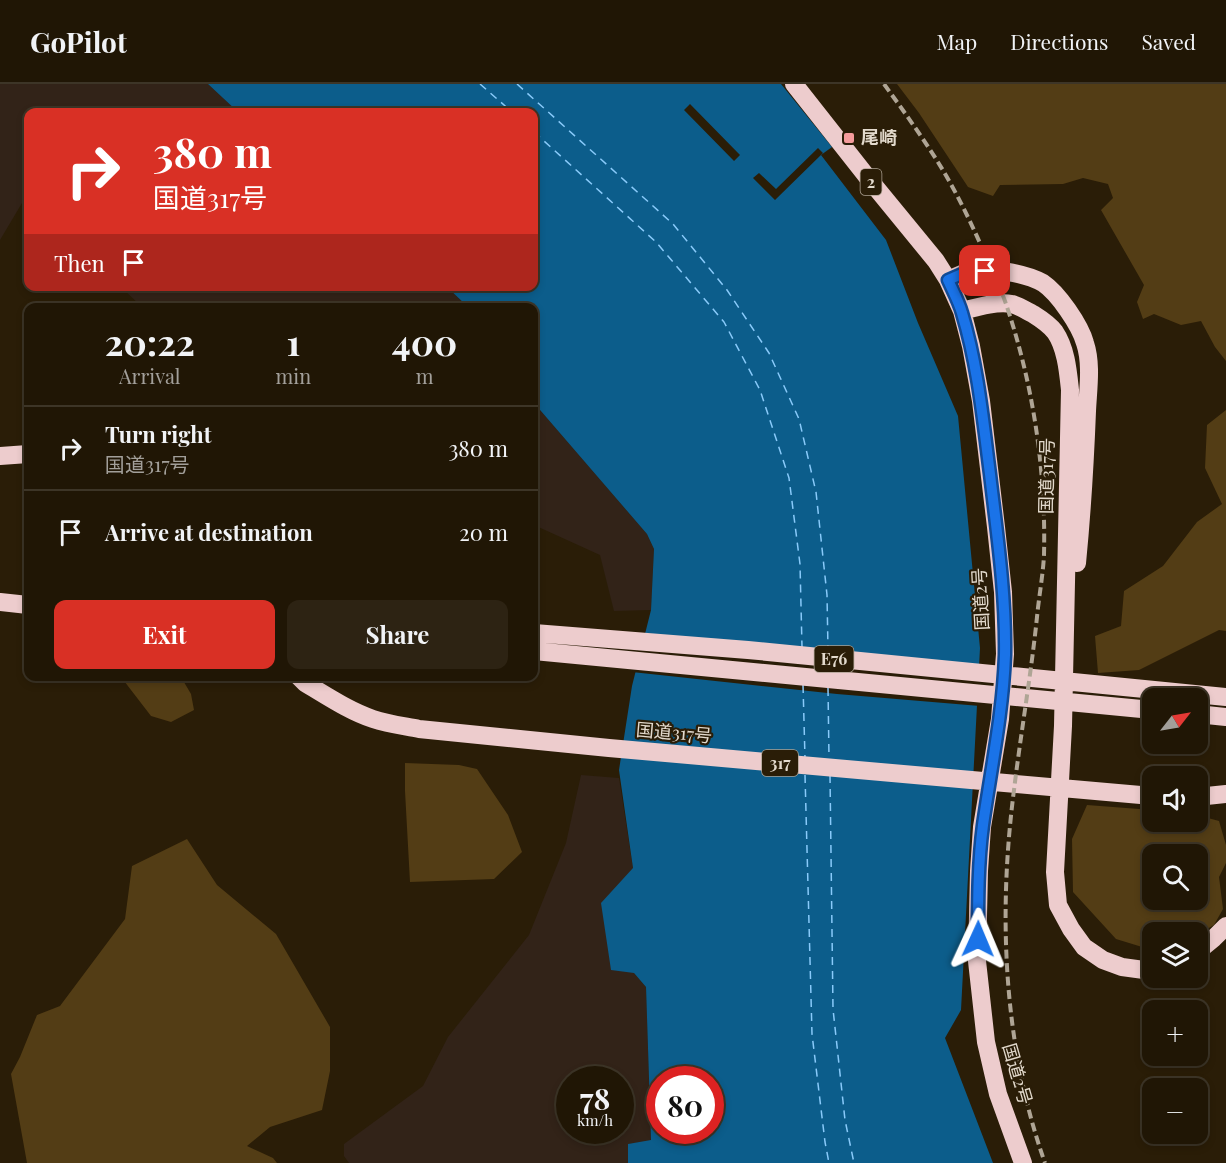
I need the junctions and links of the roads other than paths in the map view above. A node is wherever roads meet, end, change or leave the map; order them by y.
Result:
1 (794, 84) edge
2 (985, 271) dead end
3 (1008, 272) dead end
4 (948, 280) junction
5 (962, 311) junction
6 (24, 454) edge
7 (0, 456) edge
8 (24, 597) edge
9 (0, 600) edge
10 (24, 604) edge
11 (538, 633) edge
12 (538, 651) edge
13 (303, 681) edge
14 (1226, 697) edge
15 (1142, 709) edge
16 (1208, 715) edge
17 (1226, 717) edge
18 (1063, 726) junction
19 (1226, 794) edge
20 (1142, 795) edge
21 (1208, 795) edge
22 (1226, 926) edge
23 (1208, 943) edge
24 (1142, 970) edge
25 (1023, 1163) edge

1 - 4 highway, 国道2号 / 2
2 - 4 highway
3 - 18 highway, 国道317号
4 - 5 highway, 国道2号 / 2
5 - 18 highway, 国道317号
5 - 25 highway, 国道2号 / 2
6 - 7 highway
8 - 9 highway
9 - 10 highway
11 - 14 highway, E76
12 - 15 highway, E76
13 - 20 highway, 国道317号 / 317
16 - 17 highway
18 - 24 highway, 国道317号
19 - 21 highway
22 - 23 highway

